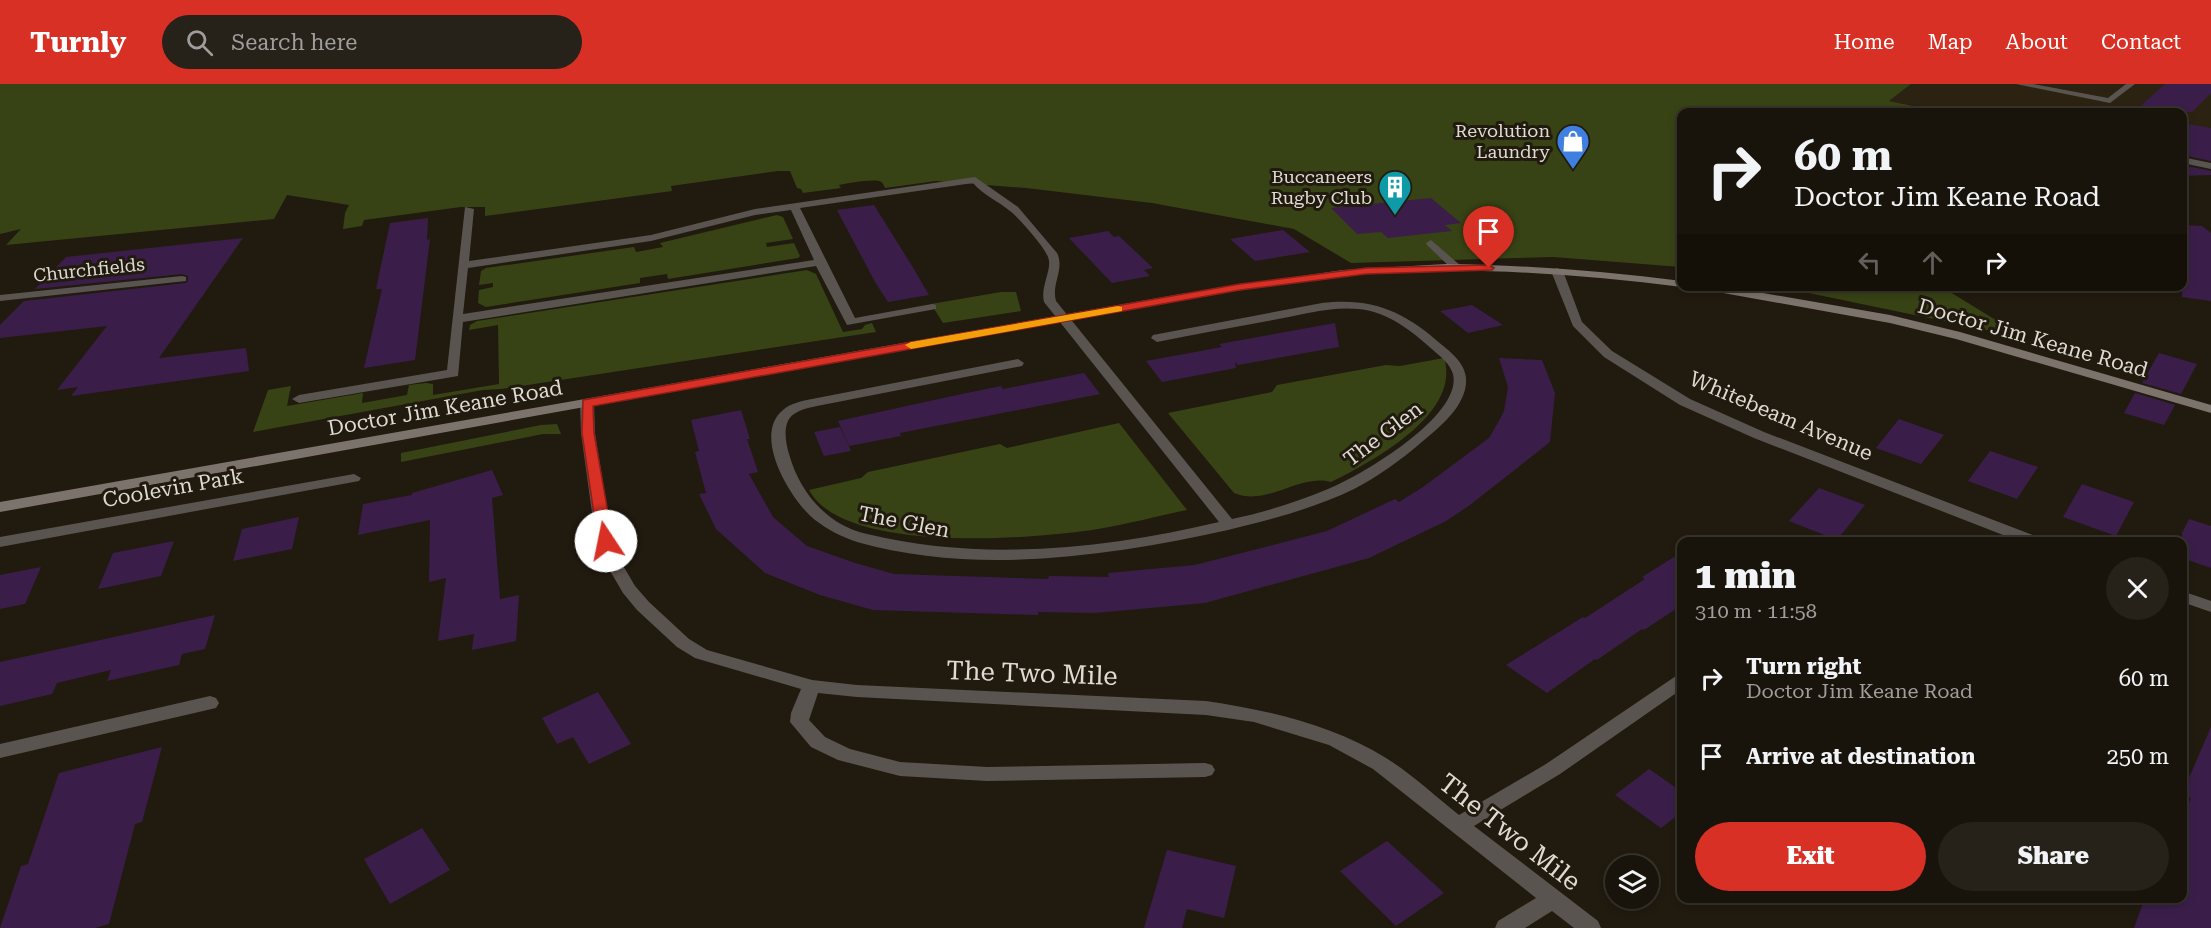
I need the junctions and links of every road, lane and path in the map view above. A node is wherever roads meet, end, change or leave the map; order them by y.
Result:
1 (2020, 84) edge
2 (2131, 84) edge
3 (2187, 161) edge
4 (2211, 166) edge
5 (794, 206) junction
6 (469, 209) dead end
7 (1431, 243) dead end
8 (820, 262) junction
9 (463, 265) junction
10 (1457, 268) junction
11 (1557, 271) junction
12 (182, 279) dead end
13 (1677, 283) edge
14 (1730, 291) edge
15 (0, 298) edge
16 (932, 307) dead end
17 (457, 319) junction
18 (1064, 319) junction
19 (1157, 338) dead end
20 (1018, 363) dead end
21 (453, 373) junction
22 (452, 387) dead end
23 (299, 399) dead end
24 (587, 403) junction
25 (2211, 409) edge
26 (354, 478) dead end
27 (0, 507) edge
28 (1229, 525) junction
29 (2024, 537) edge
30 (0, 542) edge
31 (2187, 599) edge
32 (2211, 607) edge
33 (1677, 683) edge
34 (812, 686) junction
35 (210, 703) dead end
36 (1, 754) edge
37 (1205, 770) dead end
38 (1457, 826) junction
39 (1552, 900) junction
40 (1506, 928) edge
41 (1590, 928) edge

1 - 2 street
3 - 4 street
5 - 8 street
5 - 9 street
5 - 18 street
6 - 9 street
7 - 10 street
8 - 16 street
8 - 17 street
9 - 17 street
10 - 11 street, Doctor Jim Keane Road
10 - 18 street, Doctor Jim Keane Road
11 - 13 street, Doctor Jim Keane Road
11 - 29 street, Whitebeam Avenue
12 - 15 street, Churchfields
14 - 25 street, Doctor Jim Keane Road
17 - 21 street
18 - 24 street, Doctor Jim Keane Road
18 - 28 street
19 - 28 street, The Glen
20 - 28 street, The Glen
21 - 22 street
21 - 23 street
24 - 27 street, Doctor Jim Keane Road
24 - 34 street, The Two Mile
26 - 30 street, Coolevin Park
31 - 32 street
33 - 38 street
34 - 37 street
34 - 38 street, The Two Mile
35 - 36 street
38 - 39 street, The Two Mile
39 - 40 street
39 - 41 street, The Two Mile

